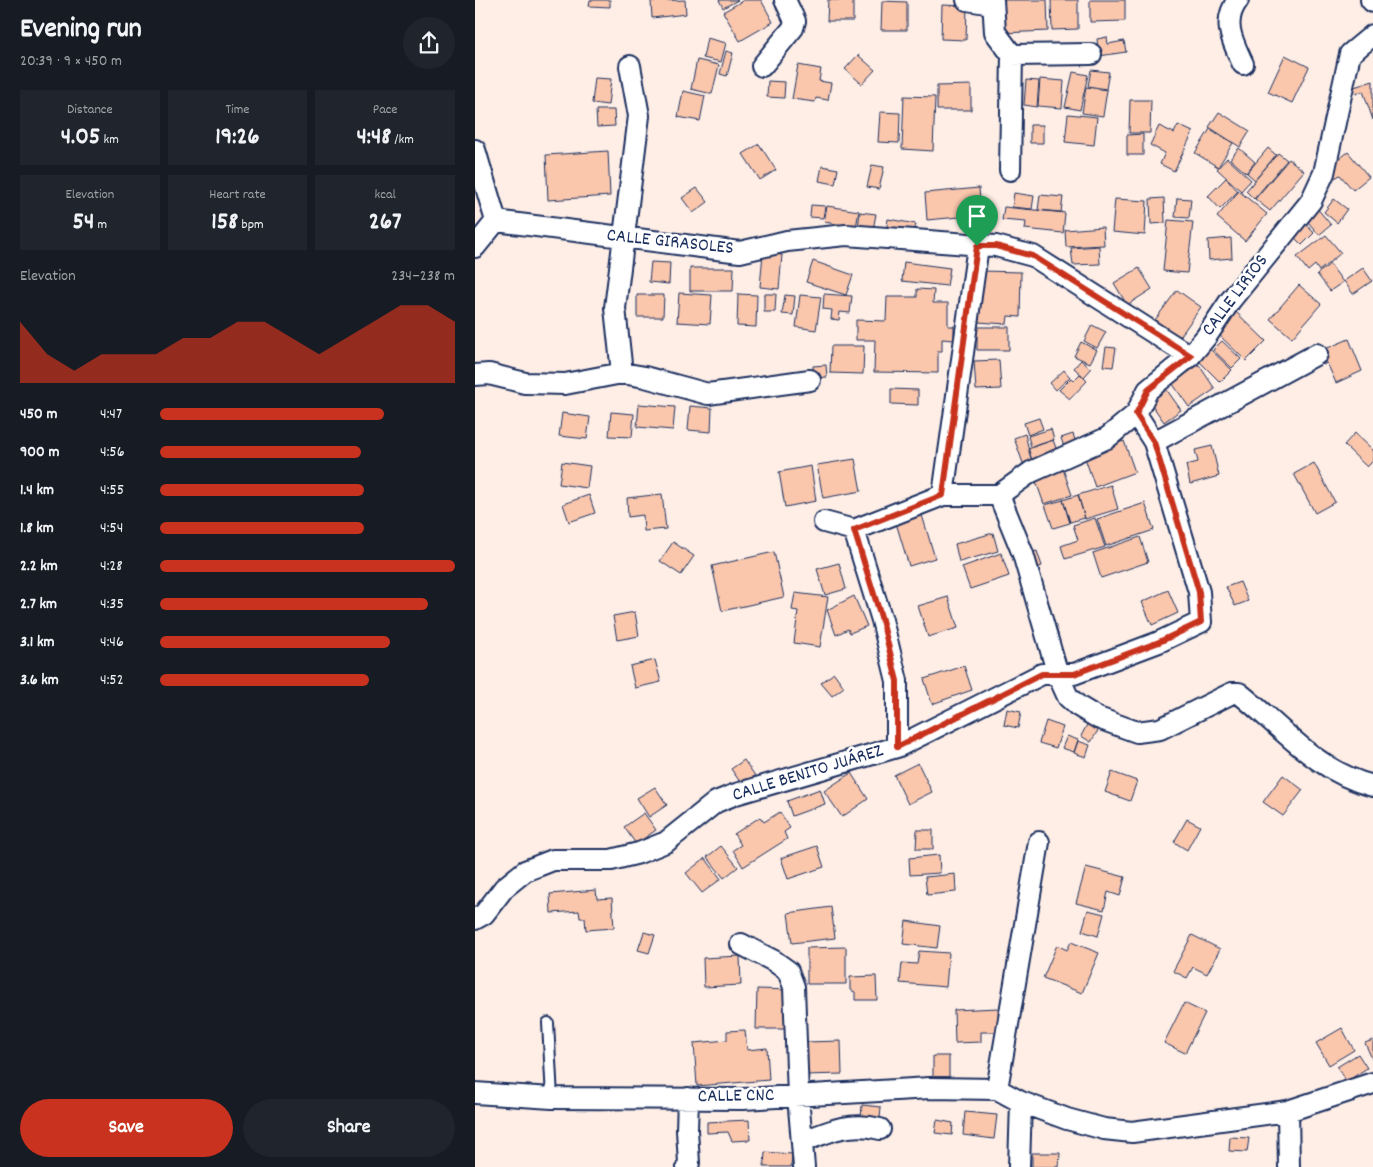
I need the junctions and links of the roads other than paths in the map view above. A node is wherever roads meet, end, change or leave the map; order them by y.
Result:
1 (785, 0) edge
2 (967, 0) edge
3 (1238, 0) edge
4 (993, 2) edge
5 (1373, 35) edge
6 (1091, 54) dead end
7 (1012, 56) junction
8 (1243, 64) dead end
9 (630, 66) dead end
10 (762, 66) dead end
11 (475, 150) edge
12 (1010, 170) dead end
13 (496, 221) junction
14 (624, 239) junction
15 (475, 246) edge
16 (977, 246) junction
17 (1317, 354) dead end
18 (1191, 356) junction
19 (622, 373) junction
20 (475, 375) edge
21 (810, 380) dead end
22 (1136, 414) junction
23 (1154, 442) junction
24 (943, 495) junction
25 (999, 495) junction
26 (824, 522) dead end
27 (854, 530) junction
28 (1058, 675) junction
29 (897, 747) junction
30 (1373, 786) edge
31 (1039, 842) dead end
32 (475, 919) edge
33 (741, 944) dead end
34 (549, 1023) dead end
35 (1373, 1083) edge
36 (997, 1089) junction
37 (475, 1093) edge
38 (798, 1096) junction
39 (551, 1098) junction
40 (689, 1098) junction
41 (1021, 1102) junction
42 (1288, 1111) junction
43 (880, 1129) dead end
44 (802, 1142) junction
45 (687, 1167) edge
46 (804, 1167) edge
47 (1019, 1167) edge
48 (1289, 1167) edge

1 - 10 street
2 - 4 street
3 - 8 street
4 - 7 street
5 - 18 street, CALLE LIRIOS
6 - 7 street
7 - 12 street
9 - 14 street
11 - 13 street
13 - 14 street, CALLE GIRASOLES
13 - 15 street
14 - 16 street, CALLE GIRASOLES
14 - 19 street
16 - 18 street, CALLE GIRASOLES
16 - 24 street
17 - 23 street
18 - 22 street, CALLE LIRIOS
19 - 20 street
19 - 21 street
22 - 23 street
22 - 25 street
23 - 28 street, CALLE BENITO JUÁREZ
24 - 25 street
24 - 27 street
25 - 28 street
26 - 27 street
27 - 29 street
28 - 29 street, CALLE BENITO JUÁREZ
28 - 30 street
29 - 32 street, CALLE BENITO JUÁREZ
31 - 36 street
33 - 38 street
34 - 39 lane
35 - 42 street
36 - 38 street, CALLE CNC
36 - 41 street
37 - 39 street, CALLE CNC
38 - 40 street, CALLE CNC
38 - 44 street
39 - 40 street, CALLE CNC
40 - 45 street
41 - 42 street
41 - 47 street
42 - 48 street
43 - 44 street
44 - 46 street

